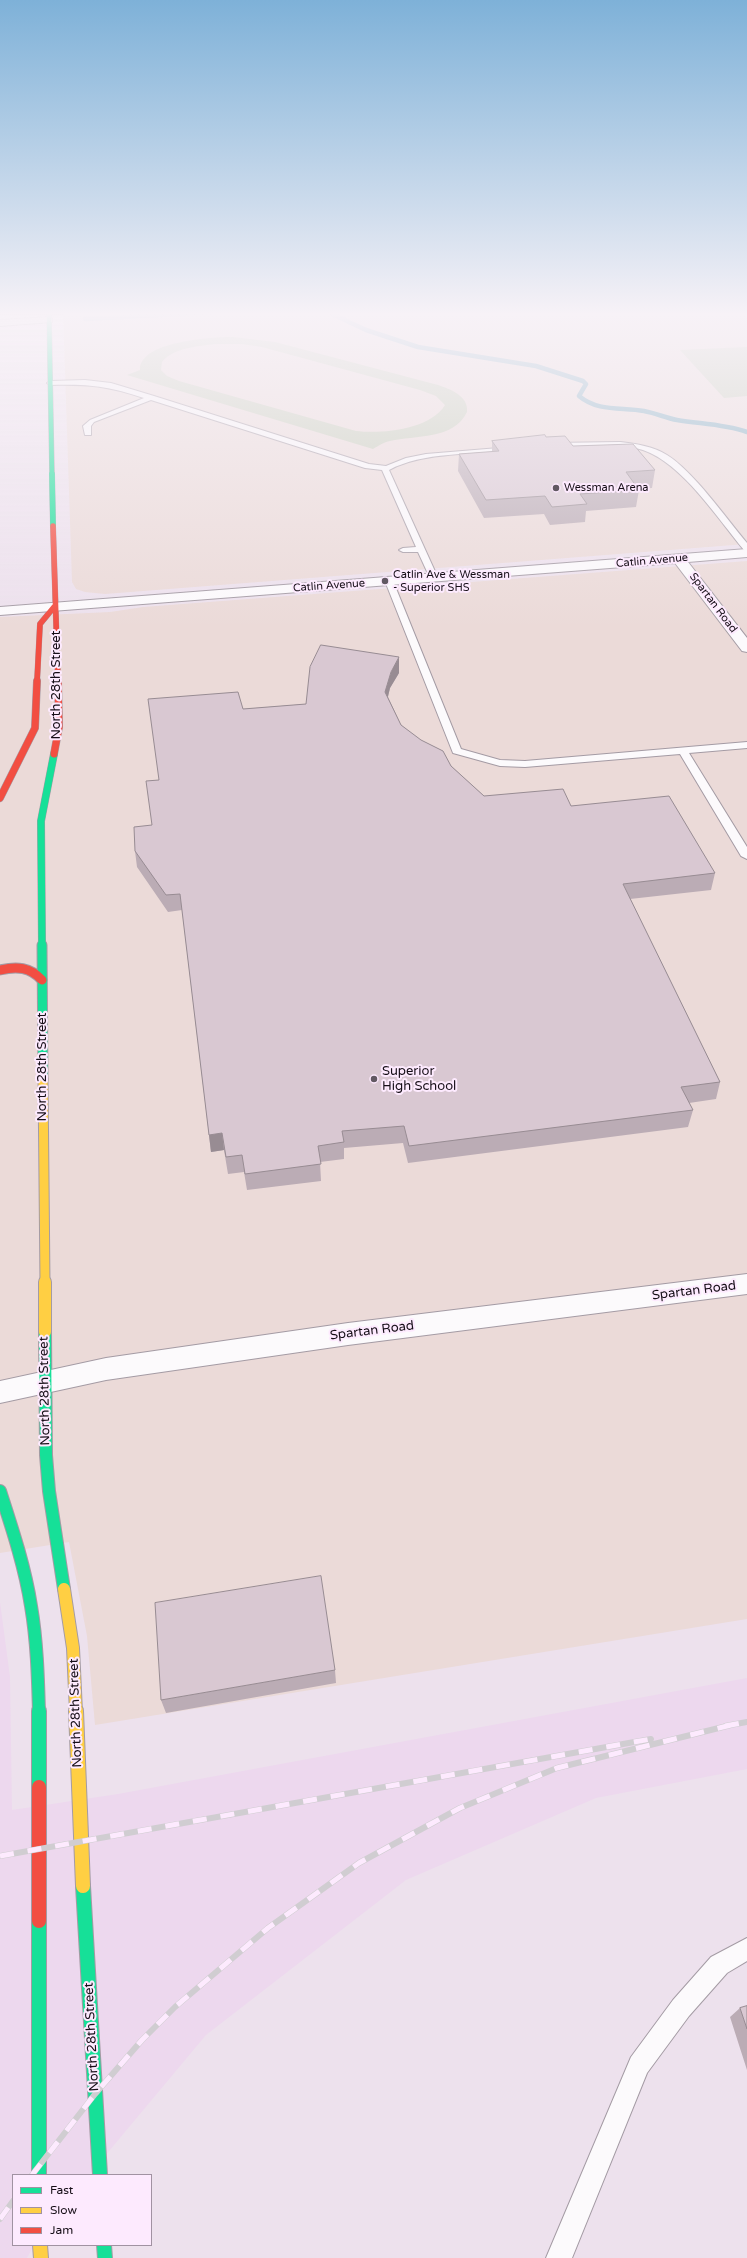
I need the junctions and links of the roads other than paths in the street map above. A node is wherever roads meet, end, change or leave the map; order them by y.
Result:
1 (51, 417) edge
2 (101, 417) edge
3 (214, 417) edge
4 (88, 433) dead end
5 (540, 446) edge
6 (518, 448) edge
7 (386, 468) junction
8 (747, 548) edge
9 (421, 549) junction
10 (403, 550) dead end
11 (747, 553) edge
12 (679, 558) junction
13 (434, 578) junction
14 (389, 581) junction
15 (54, 607) junction
16 (0, 611) edge
17 (747, 648) edge
18 (747, 745) edge
19 (683, 751) junction
20 (0, 798) edge
21 (747, 856) edge
22 (0, 970) edge
23 (42, 980) junction
24 (747, 1284) edge
25 (45, 1381) junction
26 (0, 1392) edge
27 (0, 1491) edge
28 (747, 1949) edge
29 (39, 2174) edge
30 (100, 2174) edge
31 (40, 2246) edge
32 (104, 2246) edge
33 (41, 2258) edge
34 (105, 2258) edge
35 (559, 2258) edge

1 - 15 main road, North 28th Street
2 - 4 lane
3 - 7 lane
5 - 8 lane
6 - 7 lane
7 - 9 lane
9 - 10 lane
9 - 13 lane
11 - 12 street, Catlin Avenue
12 - 13 street, Catlin Avenue
12 - 17 street, Spartan Road
13 - 14 street, Catlin Avenue
14 - 15 street, Catlin Avenue
14 - 19 lane
15 - 16 street, Catlin Avenue
15 - 20 main road, North 28th Street
15 - 23 main road, North 28th Street
18 - 19 lane
19 - 21 lane
22 - 23 main road
23 - 25 main road, North 28th Street
24 - 25 street, Spartan Road
25 - 26 street, Spartan Road
25 - 30 main road, North 28th Street
27 - 29 main road
28 - 35 lane
31 - 33 main road
32 - 34 main road

